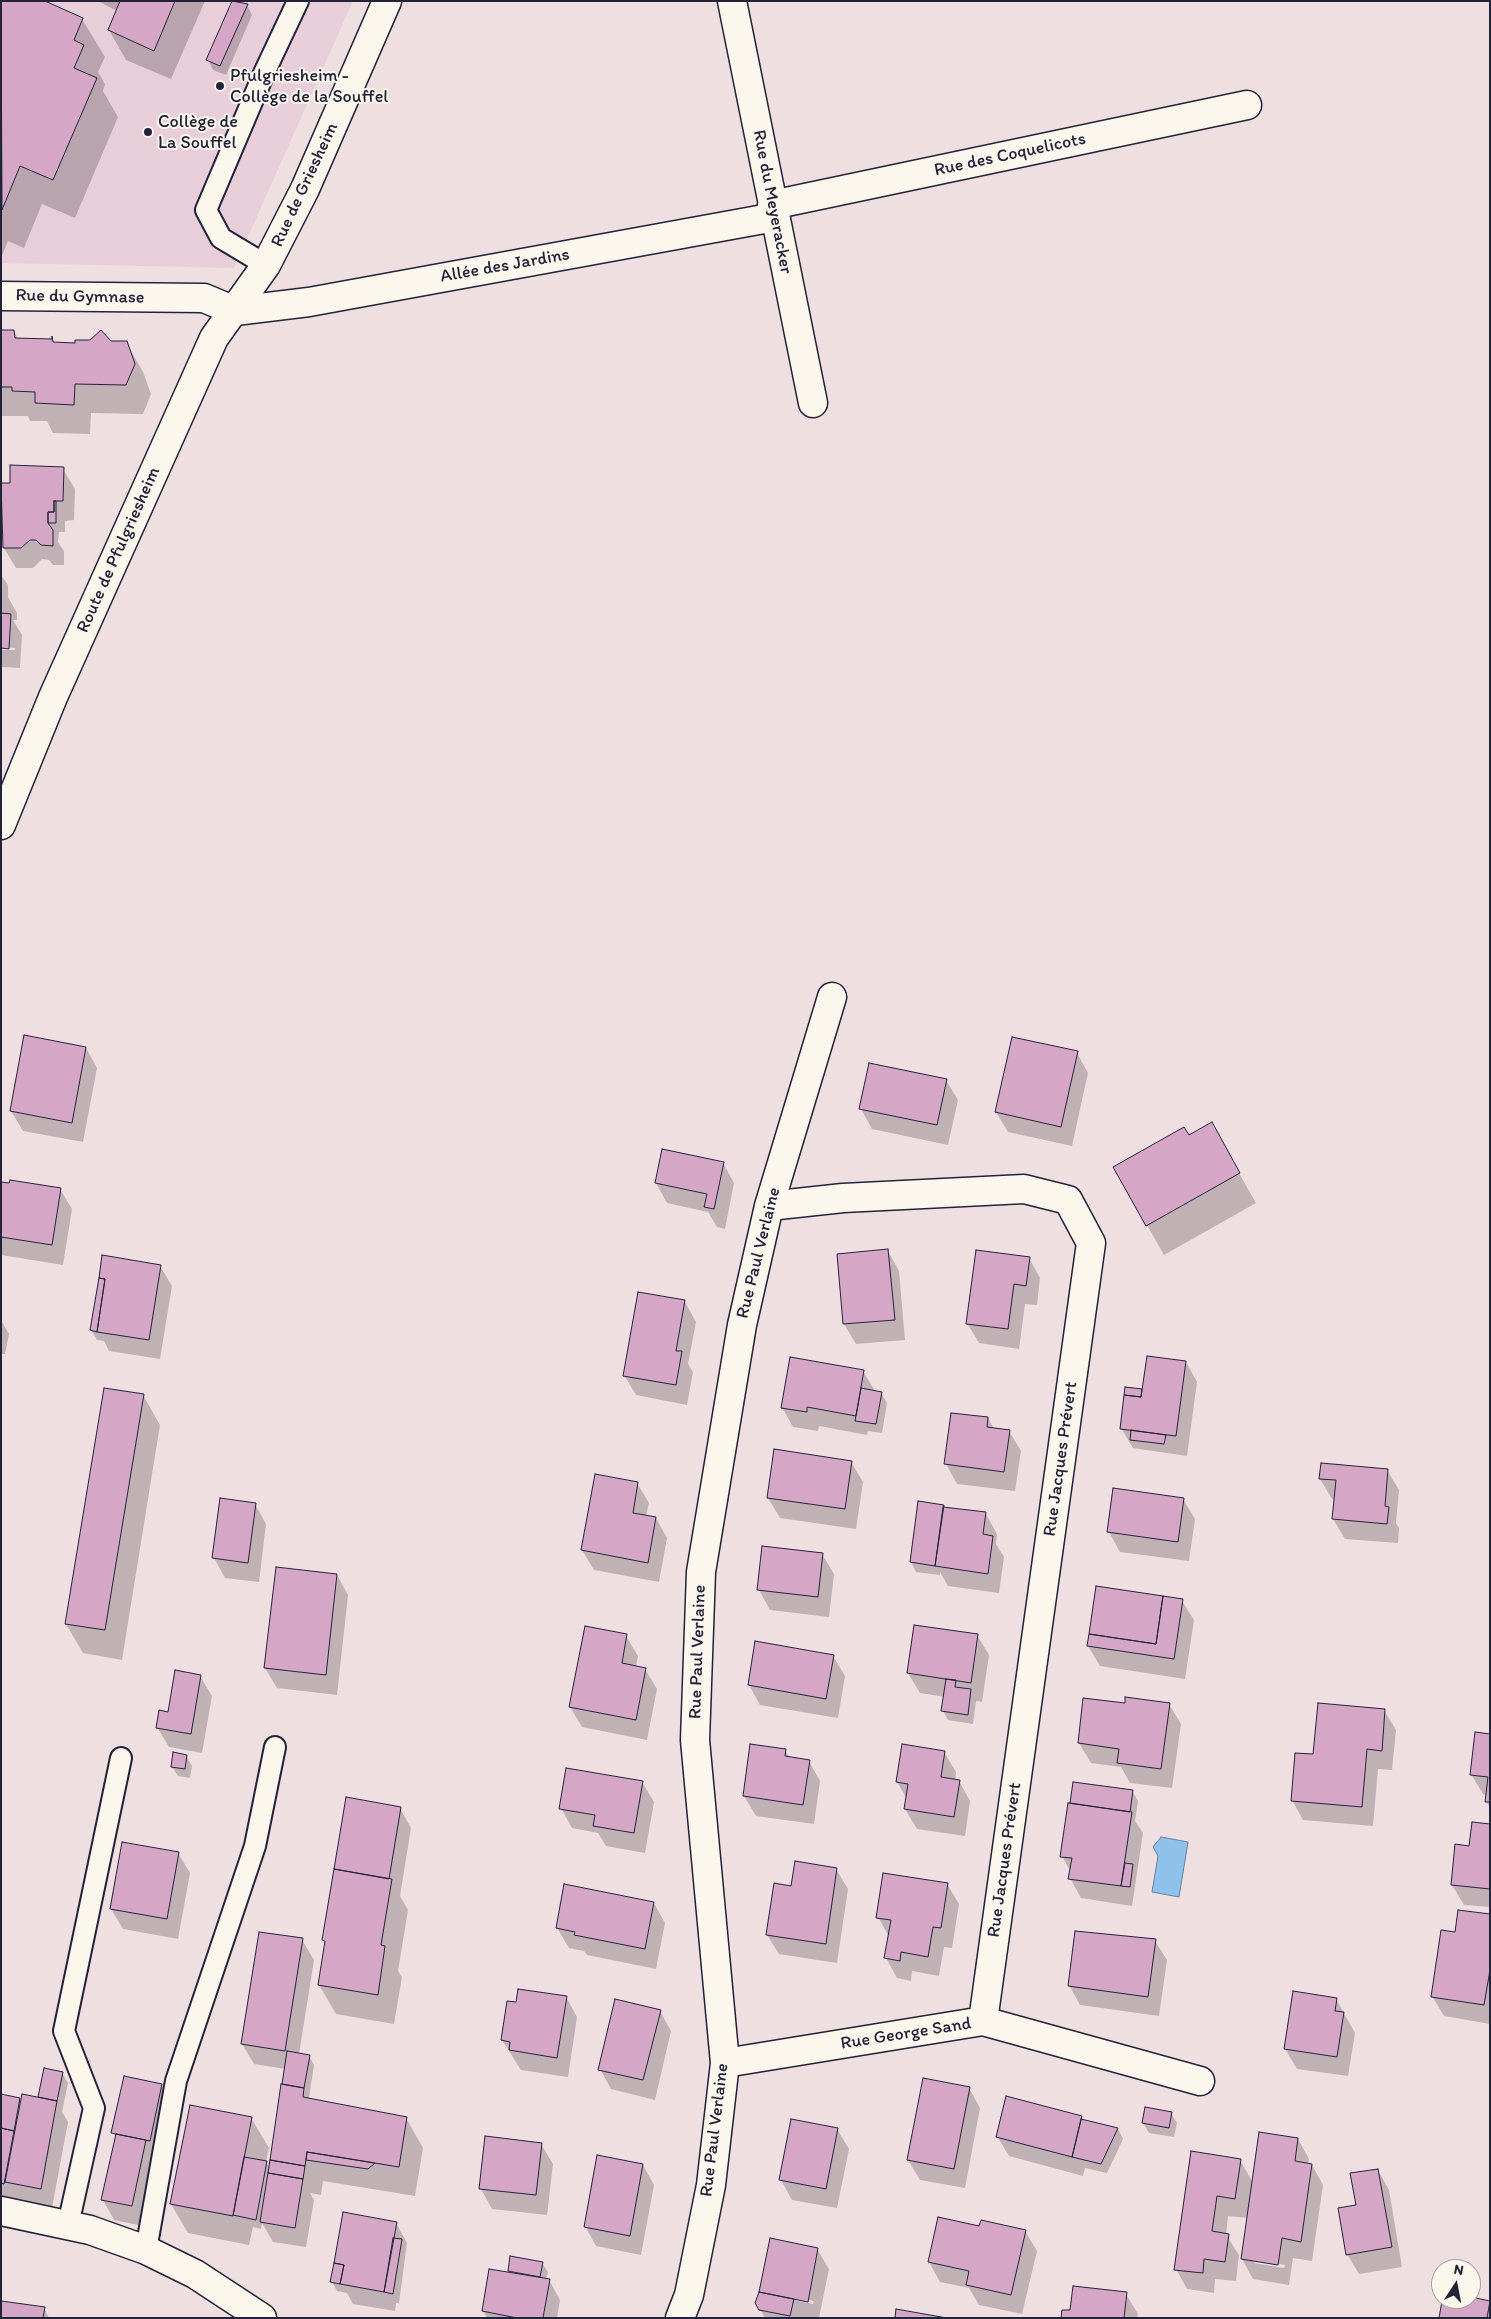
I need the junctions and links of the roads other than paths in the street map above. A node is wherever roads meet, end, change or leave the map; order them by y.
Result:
1 (298, 1) edge
2 (387, 1) edge
3 (732, 1) edge
4 (1247, 104) dead end
5 (774, 211) junction
6 (260, 275) junction
7 (1, 296) edge
8 (235, 311) junction
9 (813, 403) dead end
10 (1, 825) edge
11 (832, 997) dead end
12 (769, 1206) junction
13 (275, 1747) dead end
14 (121, 1758) dead end
15 (983, 2021) junction
16 (725, 2063) junction
17 (1200, 2081) dead end
18 (1, 2211) edge
19 (68, 2224) junction
20 (146, 2250) junction
21 (262, 2318) edge
22 (680, 2318) edge

1 - 6 lane
2 - 6 street, Rue de Griesheim
3 - 5 street, Rue du Meyeracker
4 - 5 street, Rue des Coquelicots
5 - 8 street, Allée des Jardins
5 - 9 street, Rue du Meyeracker
6 - 8 street, Route de Pfulgriesheim
7 - 8 street, Rue du Gymnase
8 - 10 street, Route de Pfulgriesheim
11 - 12 street, Rue Paul Verlaine
12 - 15 street, Rue Jacques Prévert
12 - 16 street, Rue Paul Verlaine
13 - 20 lane
14 - 19 lane
15 - 16 street, Rue George Sand
15 - 17 street, Rue George Sand
16 - 22 street, Rue Paul Verlaine
18 - 19 street
19 - 20 street
20 - 21 street

